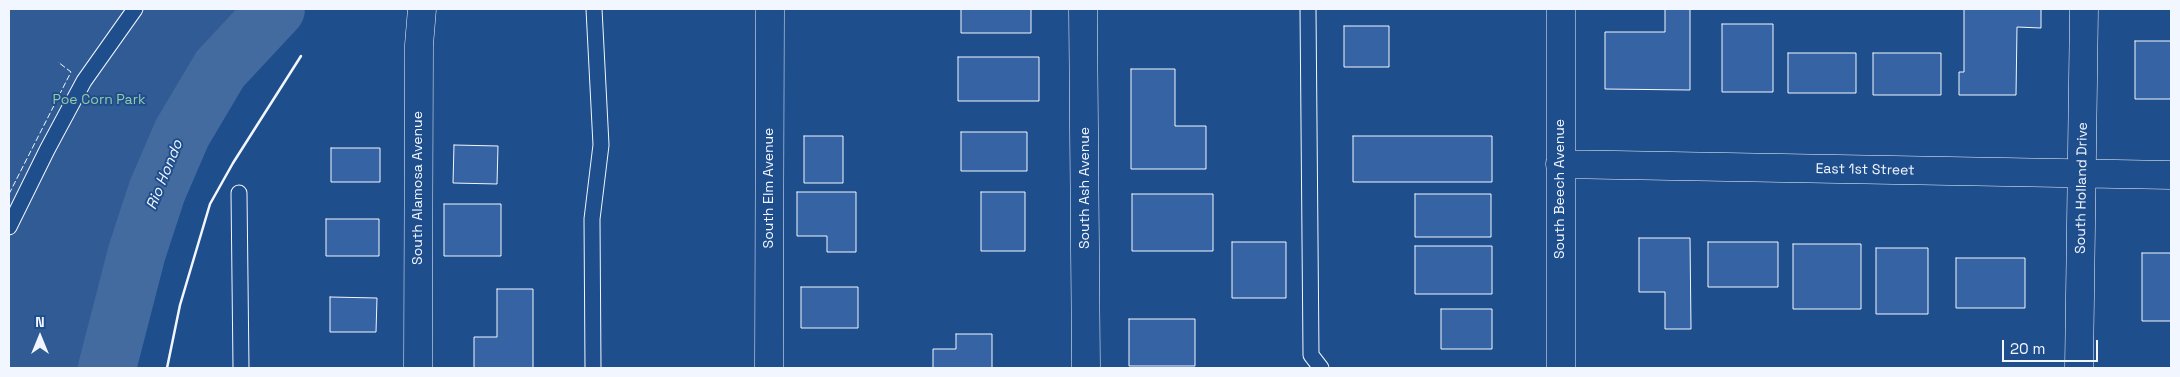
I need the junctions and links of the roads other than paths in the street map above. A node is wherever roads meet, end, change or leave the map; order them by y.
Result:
1 (135, 9) edge
2 (422, 9) edge
3 (594, 9) edge
4 (770, 9) edge
5 (1083, 9) edge
6 (1308, 9) edge
7 (1561, 9) edge
8 (2084, 9) edge
9 (1560, 164) junction
10 (2082, 174) junction
11 (2171, 175) edge
12 (239, 193) dead end
13 (9, 227) edge
14 (241, 368) edge
15 (418, 368) edge
16 (593, 368) edge
17 (769, 368) edge
18 (1086, 368) edge
19 (1321, 368) edge
20 (1561, 368) edge
21 (2079, 368) edge

1 - 13 lane
2 - 15 street, South Alamosa Avenue
3 - 16 lane
4 - 17 street, South Elm Avenue
5 - 18 street, South Ash Avenue
6 - 19 lane
7 - 9 street, South Beech Avenue
8 - 10 street, South Holland Drive
9 - 10 street, East 1st Street
9 - 20 street, South Beech Avenue
10 - 11 street, East 1st Street
10 - 21 street, South Holland Drive
12 - 14 lane

